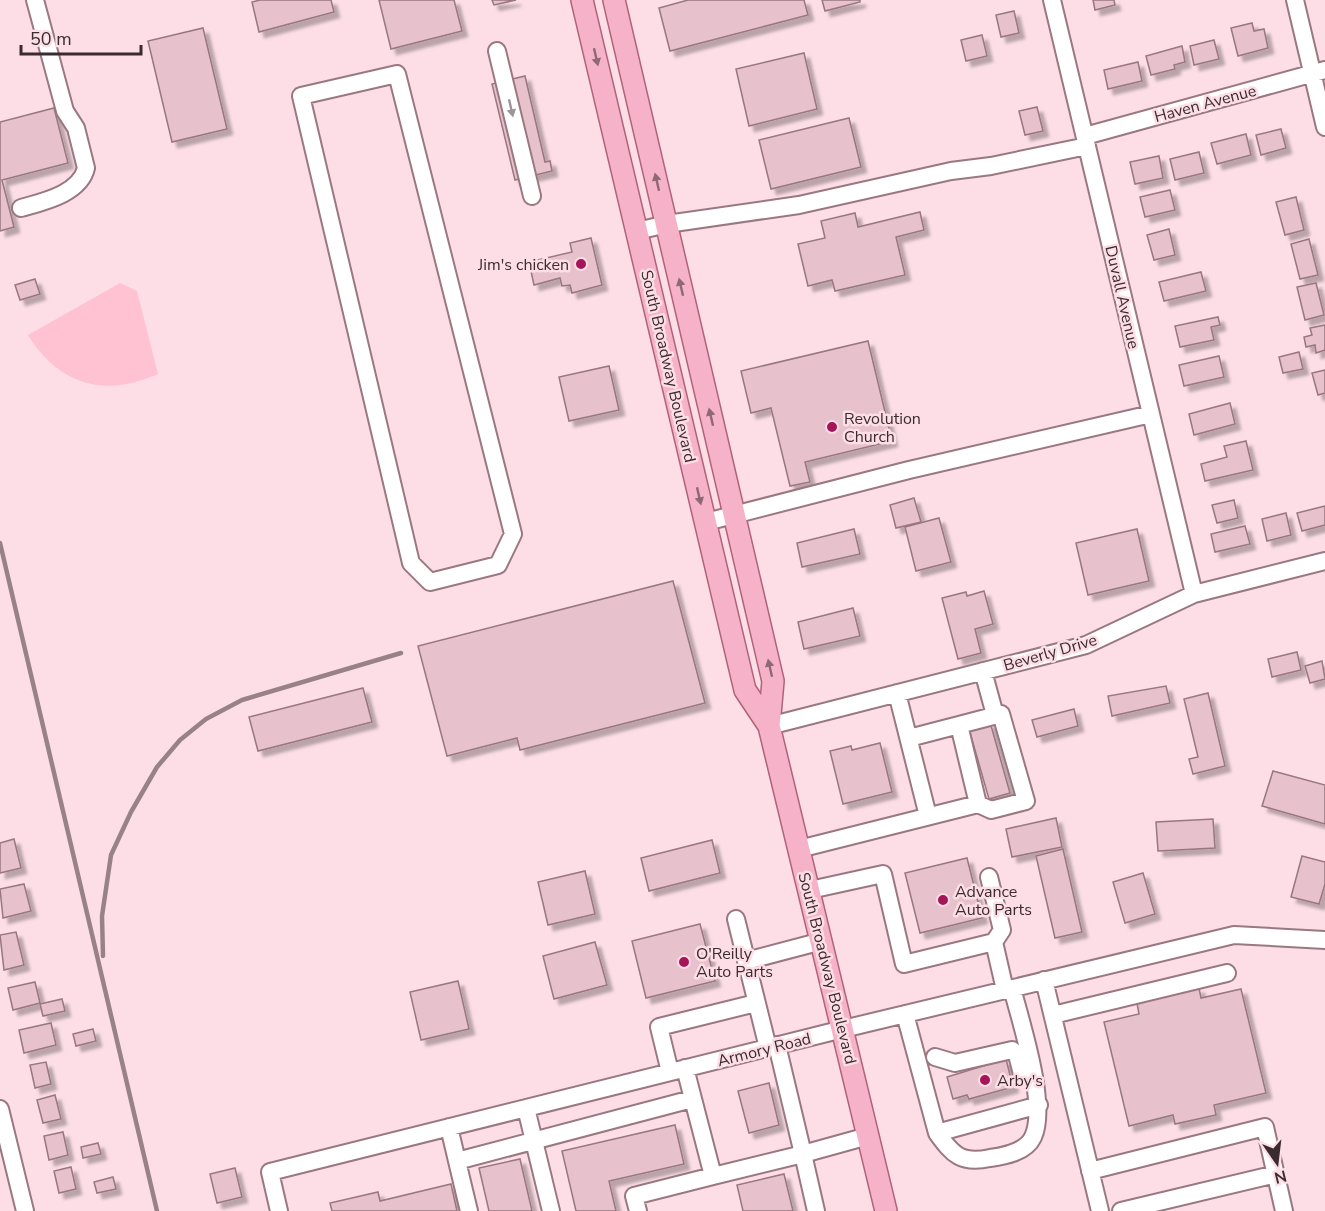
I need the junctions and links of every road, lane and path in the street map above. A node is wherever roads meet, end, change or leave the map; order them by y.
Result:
1 (34, 0) edge
2 (582, 0) edge
3 (614, 0) edge
4 (1052, 0) edge
5 (1295, 0) edge
6 (497, 51) dead end
7 (1319, 72) edge
8 (1325, 127) edge
9 (1086, 141) junction
10 (532, 196) dead end
11 (21, 208) dead end
12 (667, 224) junction
13 (637, 231) junction
14 (1151, 414) junction
15 (734, 515) junction
16 (705, 522) junction
17 (1325, 561) edge
18 (411, 563) joint
19 (1194, 594) junction
20 (983, 671) junction
21 (897, 693) junction
22 (994, 715) junction
23 (959, 725) junction
24 (770, 726) junction
25 (909, 738) junction
26 (978, 804) junction
27 (928, 816) junction
28 (800, 849) junction
29 (989, 877) dead end
30 (810, 890) junction
31 (736, 920) dead end
32 (1325, 940) edge
33 (822, 941) junction
34 (994, 942) junction
35 (746, 962) junction
36 (1227, 973) dead end
37 (1044, 980) junction
38 (1009, 989) junction
39 (756, 1003) junction
40 (905, 1014) junction
41 (1053, 1016) junction
42 (843, 1029) junction
43 (1024, 1035) junction
44 (772, 1046) junction
45 (935, 1057) junction
46 (917, 1061) junction
47 (677, 1070) junction
48 (692, 1099) junction
49 (1038, 1099) junction
50 (526, 1108) junction
51 (0, 1109) edge
52 (449, 1128) junction
53 (937, 1133) junction
54 (868, 1136) junction
55 (534, 1141) junction
56 (803, 1154) junction
57 (458, 1161) junction
58 (1090, 1171) junction
59 (1276, 1174) junction
60 (713, 1176) junction
61 (25, 1211) edge
62 (279, 1211) edge
63 (469, 1211) edge
64 (551, 1211) edge
65 (638, 1211) edge
66 (816, 1211) edge
67 (886, 1211) edge
68 (1100, 1211) edge
69 (1121, 1211) edge
70 (1284, 1211) edge

1 - 11 street
2 -> 13 main road, South Broadway Boulevard
12 -> 3 main road, South Broadway Boulevard
4 - 9 street, Duvall Avenue
5 - 7 street
6 -> 10 street
7 - 8 street
7 - 9 street, Haven Avenue
9 - 12 street, Haven Avenue
9 - 14 street, Duvall Avenue
12 - 13 street, Haven Avenue
15 -> 12 main road, South Broadway Boulevard
13 -> 16 main road, South Broadway Boulevard
14 - 15 street
14 - 19 street, Duvall Avenue
15 - 16 street
24 -> 15 main road, South Broadway Boulevard
16 - 24 main road, South Broadway Boulevard
17 - 19 street, Beverly Drive
18 - 18 street
19 - 20 street, Beverly Drive
20 - 21 street, Beverly Drive
20 - 22 street
21 - 24 street, Beverly Drive
21 - 25 street
22 - 23 street
22 - 26 street
23 - 25 street
23 - 26 street
24 - 28 main road, South Broadway Boulevard
25 - 27 street
26 - 27 street
27 - 28 street
28 - 30 main road, South Broadway Boulevard
29 - 34 street
30 - 33 main road, South Broadway Boulevard
30 - 34 street
31 - 35 street
32 - 37 street, Armory Road
33 - 35 street
33 - 42 main road, South Broadway Boulevard
34 - 38 street
35 - 39 street
36 - 41 street
37 - 38 street, Armory Road
37 - 41 street
38 - 40 street, Armory Road
38 - 43 street
39 - 44 street
39 - 47 street
40 - 42 street, Armory Road
40 - 46 street
41 - 58 street
42 - 44 street, Armory Road
42 - 54 main road, South Broadway Boulevard
43 - 45 street
43 - 49 street
44 - 47 street, Armory Road
44 - 56 street
45 - 46 street
45 - 49 street
46 - 53 street
47 - 48 street
47 - 50 street, Armory Road
48 - 55 street
48 - 60 street
49 - 53 street
49 - 53 street
50 - 52 street, Armory Road
50 - 55 street
51 - 61 street
52 - 57 street
52 - 62 street, Armory Road
54 - 56 street
54 - 67 main road, South Broadway Boulevard
55 - 57 street
55 - 64 street
56 - 60 street
56 - 66 street
57 - 63 street
58 - 59 street
58 - 68 street
59 - 69 street
59 - 70 street
60 - 65 street

